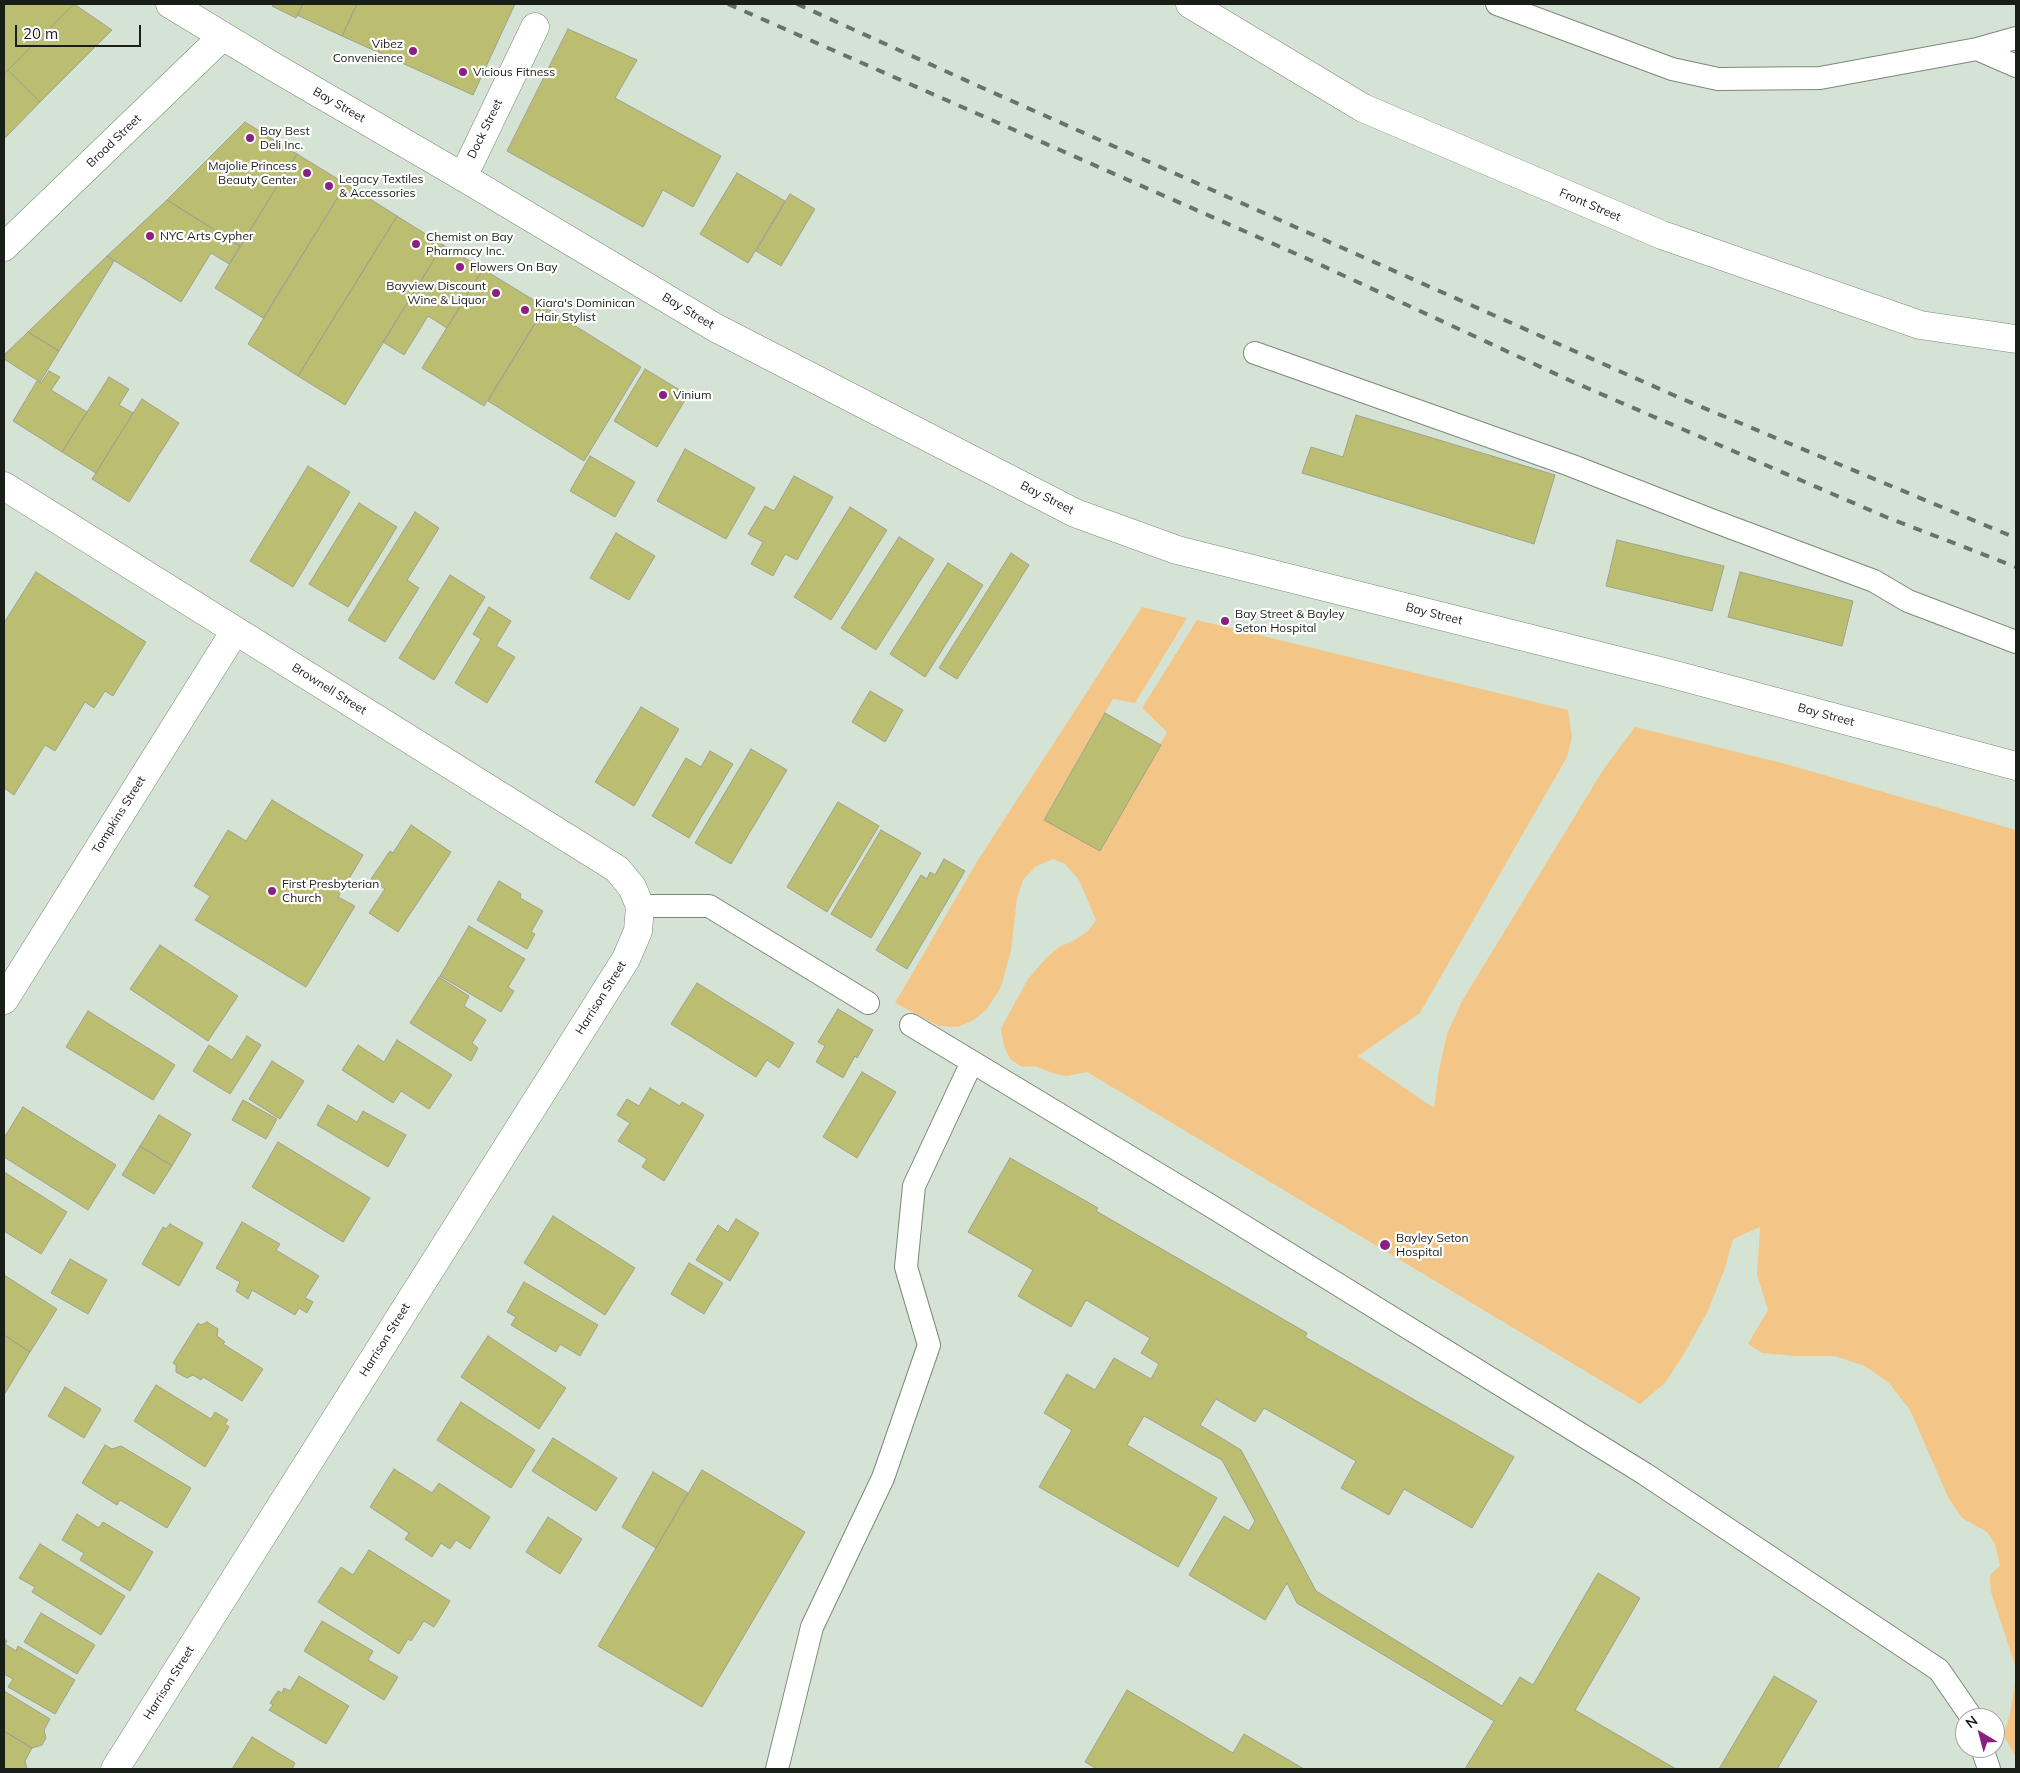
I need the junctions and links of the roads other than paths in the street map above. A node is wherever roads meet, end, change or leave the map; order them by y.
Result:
1 (170, 4) edge
2 (1190, 4) edge
3 (1497, 4) edge
4 (534, 27) dead end
5 (223, 36) junction
6 (2016, 38) edge
7 (1977, 49) junction
8 (2016, 66) edge
9 (462, 177) junction
10 (4, 247) edge
11 (2016, 339) edge
12 (1255, 353) dead end
13 (4, 486) edge
14 (234, 630) junction
15 (2016, 642) edge
16 (2016, 766) edge
17 (640, 906) junction
18 (4, 1000) edge
19 (868, 1003) dead end
20 (911, 1025) dead end
21 (972, 1062) junction
22 (1965, 1708) edge
23 (115, 1769) edge
24 (777, 1769) edge

1 - 5 street, Bay Street
2 - 11 street, Front Street
3 - 7 lane
4 - 9 street, Dock Street
5 - 9 street, Bay Street
5 - 10 street, Broad Street
6 - 7 lane
7 - 8 lane
9 - 16 street, Bay Street
12 - 15 lane
13 - 14 street, Brownell Street
14 - 17 street, Brownell Street
14 - 18 street, Tompkins Street
17 - 19 lane
17 - 23 street, Harrison Street
20 - 21 lane
21 - 22 lane
21 - 24 lane

